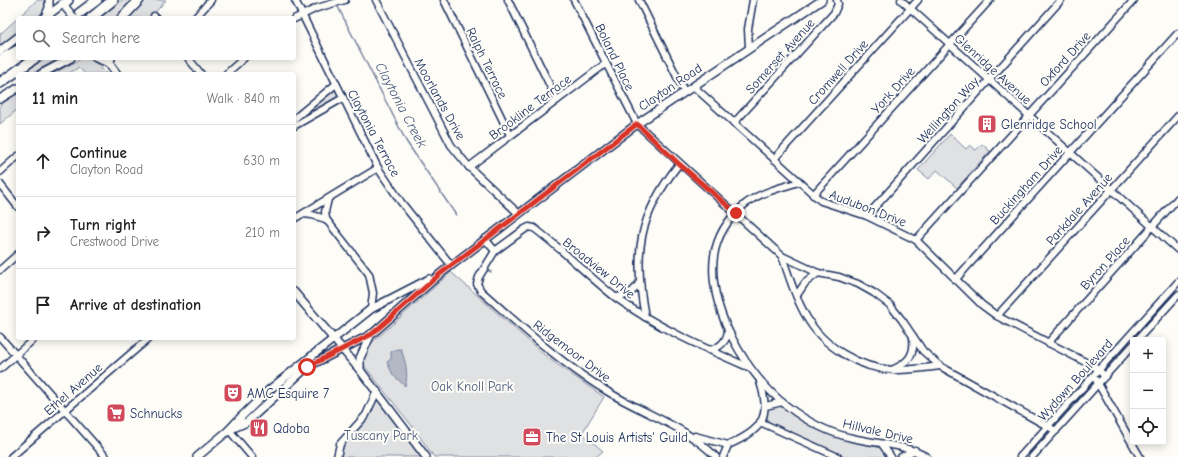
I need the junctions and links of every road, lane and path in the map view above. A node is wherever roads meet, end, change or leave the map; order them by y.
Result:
1 (49, 0) edge
2 (97, 0) edge
3 (114, 0) edge
4 (139, 0) edge
5 (211, 0) edge
6 (295, 0) edge
7 (376, 0) edge
8 (444, 0) edge
9 (508, 0) edge
10 (574, 0) edge
11 (639, 0) edge
12 (753, 0) edge
13 (822, 0) edge
14 (837, 0) edge
15 (901, 0) edge
16 (918, 0) edge
17 (990, 0) edge
18 (1061, 0) edge
19 (1134, 0) edge
20 (339, 1) edge
21 (64, 3) edge
22 (910, 8) junction
23 (302, 14) junction
24 (45, 16) edge
25 (47, 16) edge
26 (72, 16) edge
27 (76, 16) edge
28 (94, 16) edge
29 (124, 16) edge
30 (197, 16) edge
31 (296, 18) edge
32 (1178, 33) edge
33 (16, 39) edge
34 (950, 44) junction
35 (749, 48) junction
36 (0, 51) edge
37 (16, 51) edge
38 (16, 58) edge
39 (0, 60) edge
40 (32, 60) edge
41 (66, 60) edge
42 (108, 60) edge
43 (190, 60) edge
44 (242, 60) edge
45 (605, 64) junction
46 (0, 70) edge
47 (45, 72) edge
48 (114, 72) edge
49 (199, 72) edge
50 (228, 72) edge
51 (989, 80) junction
52 (0, 83) edge
53 (336, 84) junction
54 (693, 86) junction
55 (16, 89) edge
56 (684, 91) junction
57 (343, 98) junction
58 (0, 99) edge
59 (557, 100) junction
60 (1029, 116) junction
61 (1178, 116) edge
62 (296, 117) edge
63 (734, 123) junction
64 (637, 124) junction
65 (296, 125) edge
66 (510, 135) junction
67 (1070, 152) junction
68 (16, 158) edge
69 (774, 159) junction
70 (679, 164) junction
71 (378, 168) junction
72 (469, 168) junction
73 (0, 172) edge
74 (799, 182) junction
75 (0, 184) edge
76 (1111, 190) junction
77 (813, 194) junction
78 (1178, 198) edge
79 (328, 199) junction
80 (16, 204) edge
81 (736, 213) junction
82 (301, 214) junction
83 (519, 214) junction
84 (867, 216) junction
85 (296, 218) edge
86 (326, 219) junction
87 (1153, 226) junction
88 (485, 239) junction
89 (916, 240) junction
90 (1178, 250) edge
91 (495, 251) junction
92 (16, 256) edge
93 (782, 256) junction
94 (451, 265) junction
95 (0, 270) edge
96 (818, 273) junction
97 (440, 274) junction
98 (955, 280) junction
99 (1178, 282) edge
100 (639, 283) junction
101 (296, 294) edge
102 (797, 295) junction
103 (1178, 295) edge
104 (1166, 296) junction
105 (616, 297) junction
106 (1175, 302) edge
107 (371, 309) junction
108 (997, 316) junction
109 (646, 317) junction
110 (728, 330) junction
111 (372, 334) junction
112 (0, 337) edge
113 (913, 337) junction
114 (1140, 337) edge
115 (333, 339) junction
116 (33, 340) edge
117 (147, 340) edge
118 (1048, 343) junction
119 (1130, 348) edge
120 (342, 349) junction
121 (708, 350) junction
122 (16, 355) junction
123 (940, 366) junction
124 (748, 367) junction
125 (0, 369) edge
126 (360, 370) junction
127 (893, 370) junction
128 (1099, 370) junction
129 (1105, 376) junction
130 (1093, 377) junction
131 (760, 381) junction
132 (1098, 383) junction
133 (377, 391) junction
134 (782, 402) junction
135 (766, 406) junction
136 (65, 410) junction
137 (760, 422) junction
138 (1049, 426) junction
139 (229, 430) junction
140 (1056, 431) junction
141 (691, 435) junction
142 (882, 444) junction
143 (728, 445) junction
144 (915, 450) junction
145 (11, 457) edge
146 (106, 457) edge
147 (197, 457) edge
148 (252, 457) edge
149 (337, 457) edge
150 (426, 457) edge
151 (716, 457) edge
152 (723, 457) edge
153 (838, 457) edge
154 (891, 457) edge
155 (901, 457) edge
156 (928, 457) edge
157 (1020, 457) edge
158 (1032, 457) edge
159 (1140, 457) edge

1 - 24 main road
2 - 27 highway
3 - 28 highway
4 - 29 highway
5 - 30 street
6 - 23 street, Claytonia Terrace
7 - 72 street, Moorlands Drive
8 - 66 street, Ralph Terrace
9 - 59 street
10 - 45 street, Boland Place
11 - 56 street
12 - 35 street
13 - 35 main road, Clayton Road
14 - 63 street, Somerset Avenue
15 - 22 street, Glenridge Avenue
16 - 22 street, Cromwell Drive
17 - 34 street, York Drive
18 - 51 street, Wellington Way
19 - 60 street, Oxford Drive
20 - 23 street
21 - 25 main road
21 - 26 main road, bridge
22 - 34 street, Glenridge Avenue
22 - 69 street, Cromwell Drive
23 - 31 street
23 - 53 street, Claytonia Terrace
32 - 67 street, Buckingham Drive
33 - 36 main road
34 - 51 street, Glenridge Avenue
34 - 77 street, York Drive
35 - 54 main road, Clayton Road
37 - 39 highway
38 - 46 highway
40 - 52 highway
41 - 47 main road
42 - 48 main road
43 - 49 street
44 - 50 street
45 - 59 street, Brookline Terrace
45 - 64 street, Boland Place
51 - 60 street, Glenridge Avenue
51 - 84 street, Wellington Way
53 - 57 street, Claytonia Terrace
53 - 62 street
54 - 56 main road, Clayton Road
54 - 63 street, Audubon Drive
55 - 58 main road
56 - 64 main road, Clayton Road
57 - 65 street
57 - 71 street, Claytonia Terrace
59 - 66 street, Brookline Terrace
60 - 67 street, Glenridge Avenue
60 - 89 street, Oxford Drive
61 - 76 street, Parkdale Avenue
63 - 69 street, Audubon Drive
64 - 70 street, Boland Place
64 - 83 main road, Clayton Road
66 - 72 street, Brookline Terrace
67 - 76 street, Glenridge Avenue
67 - 98 street, Buckingham Drive
68 - 73 street
69 - 74 street, Audubon Drive
70 - 81 street, Boland Place
70 - 100 street
71 - 79 street
71 - 94 street, Claytonia Terrace
72 - 83 street, Moorlands Drive
74 - 77 street, Audubon Drive
74 - 81 street, Hillvale Drive
75 - 80 street
76 - 87 street, Glenridge Avenue
76 - 108 street, Parkdale Avenue
77 - 84 street, Audubon Drive
78 - 87 street, Byron Place
79 - 82 street
79 - 86 street
81 - 93 street, Boland Place
81 - 110 street, Hillvale Drive
82 - 85 street
82 - 86 street
83 - 88 main road, Clayton Road
84 - 89 street, Audubon Drive
86 - 107 street
87 - 90 street, Glenridge Avenue
87 - 118 street, Byron Place
88 - 91 street
88 - 94 main road, Clayton Road
89 - 98 street, Audubon Drive
91 - 105 street, Broadview Drive
91 - 141 street, Ridgemoor Drive
92 - 95 street
93 - 96 street
93 - 102 street
94 - 97 main road, Clayton Road
96 - 102 street
96 - 113 street
97 - 107 main road, Clayton Road
97 - 111 main road, Clayton Road
98 - 108 street, Audubon Drive
99 - 104 street, Wydown Boulevard
100 - 105 street
100 - 109 street
101 - 115 main road
102 - 127 street
103 - 106 street
104 - 106 street
104 - 128 street, Wydown Boulevard
105 - 109 street, Broadview Drive
106 - 114 street
107 - 115 main road, Clayton Road
108 - 118 street, Audubon Drive
109 - 121 street, Broadview Drive
110 - 121 street
110 - 124 street, Hillvale Drive
111 - 120 main road, Clayton Road
111 - 126 main road
112 - 122 street
113 - 123 street
113 - 127 street
115 - 120 main road
115 - 139 main road, Clayton Road
116 - 122 street
117 - 136 street, Ethel Avenue
118 - 128 street, Audubon Drive
119 - 129 street, Wydown Boulevard
120 - 126 main road
120 - 139 main road, Clayton Road
121 - 124 street, Broadview Drive
122 - 125 street
122 - 136 street
123 - 127 street
123 - 138 street
124 - 131 street, Hillvale Drive
126 - 133 main road
128 - 129 street, Audubon Drive
128 - 130 street, Wydown Boulevard
129 - 132 street, Wydown Boulevard
130 - 132 street
130 - 138 street, Wydown Boulevard
131 - 134 street, Hillvale Drive
131 - 135 street
132 - 140 street, Wydown Boulevard
132 - 159 street
133 - 149 street
133 - 150 main road
134 - 135 street
134 - 142 street, Hillvale Drive
135 - 137 street
136 - 145 street, Ethel Avenue
136 - 146 street
137 - 143 street
137 - 153 street
138 - 140 street
138 - 157 street, Wydown Boulevard
139 - 147 main road, Clayton Road
139 - 148 street
140 - 158 street, Wydown Boulevard
141 - 143 street
141 - 151 street, Ridgemoor Drive
142 - 144 street, Hillvale Drive
142 - 154 street
143 - 152 street
144 - 155 street
144 - 156 street, Hillvale Drive

